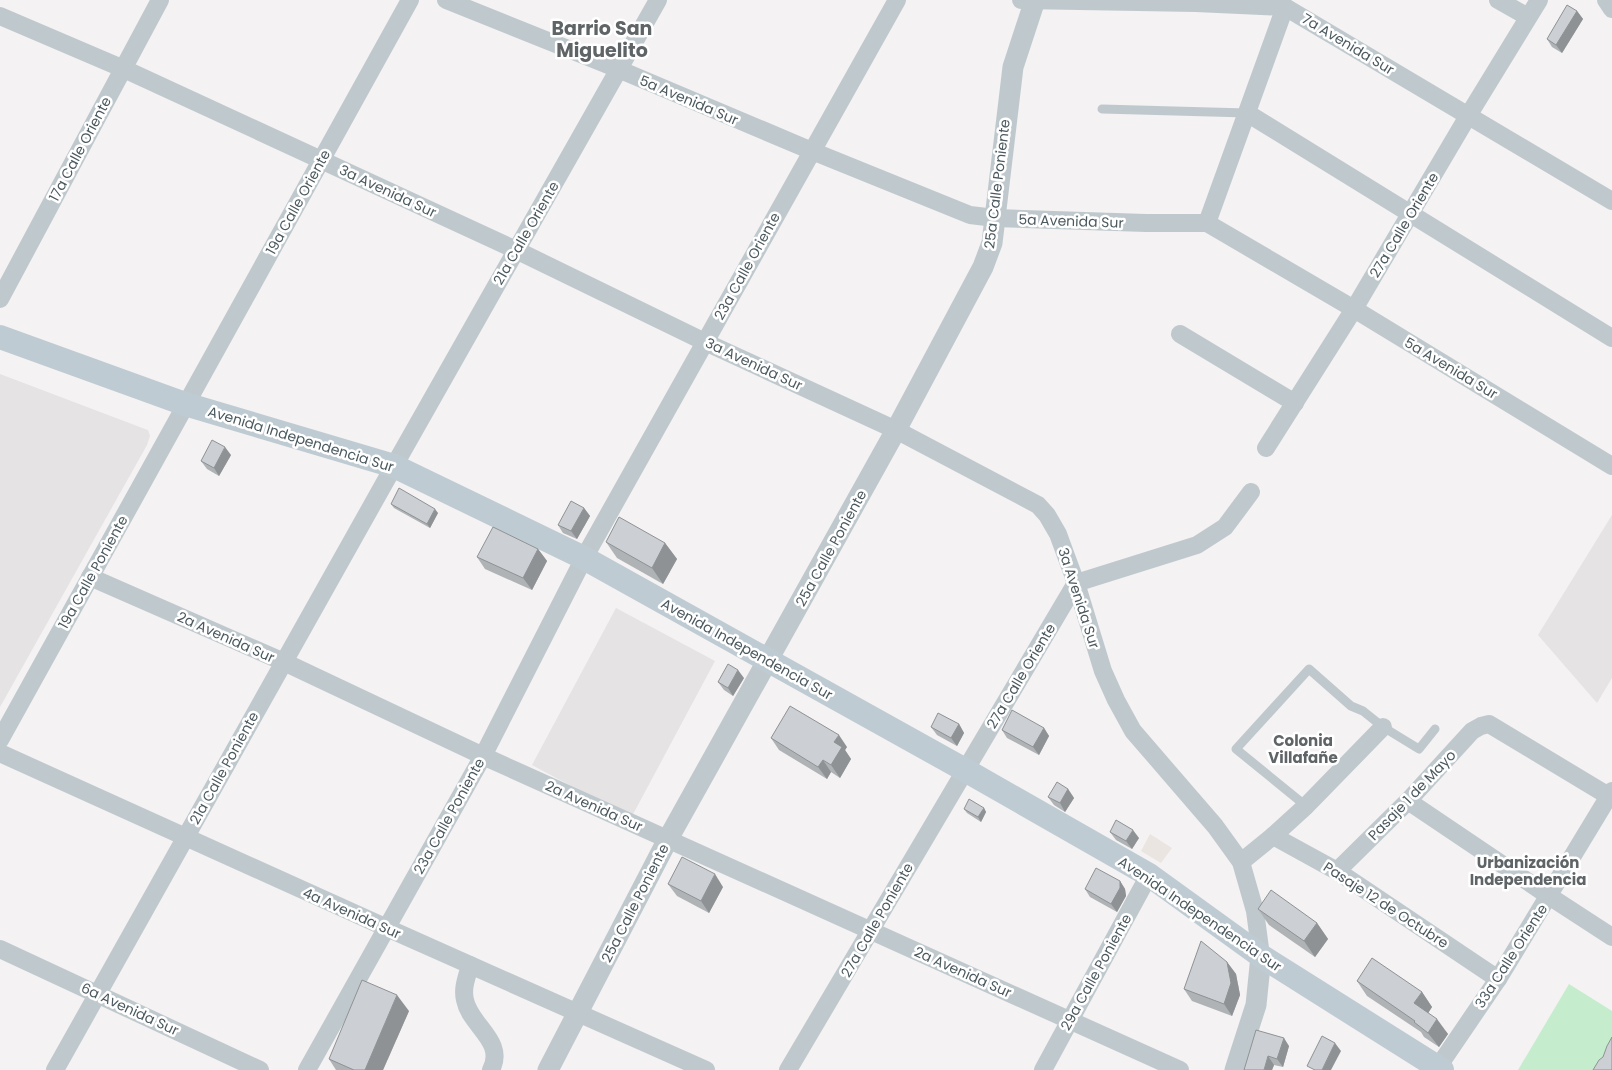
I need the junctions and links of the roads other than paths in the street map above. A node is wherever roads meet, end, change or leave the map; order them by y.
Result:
1 (160, 0) edge
2 (410, 0) edge
3 (446, 0) edge
4 (658, 0) edge
5 (896, 0) edge
6 (1021, 0) edge
7 (1035, 0) edge
8 (1498, 0) edge
9 (1539, 0) edge
10 (1606, 0) edge
11 (1285, 7) junction
12 (1612, 9) edge
13 (0, 16) edge
14 (1528, 17) junction
15 (124, 69) junction
16 (618, 70) junction
17 (1102, 109) dead end
18 (1247, 113) junction
19 (1468, 116) junction
20 (812, 151) junction
21 (321, 160) junction
22 (1612, 201) edge
23 (1411, 213) junction
24 (995, 218) junction
25 (1207, 223) junction
26 (516, 250) junction
27 (0, 299) edge
28 (1354, 309) junction
29 (1180, 334) dead end
30 (0, 337) edge
31 (1612, 338) edge
32 (705, 342) junction
33 (1294, 402) junction
34 (185, 404) junction
35 (896, 430) junction
36 (1266, 448) dead end
37 (394, 466) junction
38 (1612, 466) edge
39 (1251, 492) dead end
40 (584, 558) junction
41 (90, 577) junction
42 (1076, 583) junction
43 (284, 662) junction
44 (768, 662) junction
45 (1382, 727) junction
46 (1436, 729) dead end
47 (0, 740) edge
48 (0, 753) edge
49 (483, 756) junction
50 (965, 770) junction
51 (1611, 795) edge
52 (1408, 801) junction
53 (1306, 806) junction
54 (1273, 836) junction
55 (186, 837) junction
56 (668, 839) junction
57 (1241, 862) junction
58 (1337, 871) junction
59 (1149, 875) junction
60 (1549, 896) junction
61 (387, 928) junction
62 (871, 930) junction
63 (1612, 937) edge
64 (0, 949) edge
65 (1261, 956) junction
66 (470, 965) junction
67 (1498, 979) junction
68 (98, 994) junction
69 (578, 1013) junction
70 (1070, 1020) junction
71 (1438, 1069) edge
72 (56, 1070) edge
73 (260, 1070) edge
74 (307, 1070) edge
75 (491, 1070) edge
76 (548, 1070) edge
77 (706, 1070) edge
78 (788, 1070) edge
79 (1043, 1070) edge
80 (1180, 1070) edge
81 (1235, 1070) edge

1 - 15 street, 17a Calle Oriente
2 - 21 street, 19a Calle Oriente
3 - 16 street, 5a Avenida Sur
4 - 16 street, 21a Calle Oriente
5 - 20 street, 23a Calle Oriente
6 - 7 street, 7a Avenida Sur
7 - 11 street, 7a Avenida Sur
7 - 24 street, 25a Calle Poniente
8 - 14 street
9 - 14 street, 27a Calle Oriente
10 - 12 street
11 - 18 street
11 - 19 street, 7a Avenida Sur
13 - 15 street, 3a Avenida Sur
14 - 19 street, 27a Calle Oriente
15 - 21 street, 3a Avenida Sur
15 - 27 street, 17a Calle Oriente
16 - 20 street, 5a Avenida Sur
16 - 26 street, 21a Calle Oriente
17 - 18 lane
18 - 23 street
18 - 25 street
19 - 22 street, 7a Avenida Sur
19 - 23 street, 27a Calle Oriente
20 - 24 street, 5a Avenida Sur
20 - 32 street, 23a Calle Oriente
21 - 26 street, 3a Avenida Sur
21 - 34 street, 19a Calle Oriente
23 - 28 street, 27a Calle Oriente
23 - 31 street
24 - 25 street, 5a Avenida Sur
24 - 35 street, 25a Calle Poniente
25 - 28 street, 5a Avenida Sur
26 - 32 street, 3a Avenida Sur
26 - 37 street, 21a Calle Oriente
28 - 33 street, 27a Calle Oriente
28 - 38 street, 5a Avenida Sur
29 - 33 street
30 - 34 main road, Avenida Independencia Sur
32 - 35 street, 3a Avenida Sur
32 - 40 street, 23a Calle Oriente
33 - 36 street, 27a Calle Oriente
34 - 37 main road, Avenida Independencia Sur
34 - 41 street, 19a Calle Poniente
35 - 42 street, 3a Avenida Sur
35 - 44 street, 25a Calle Poniente
37 - 40 main road, Avenida Independencia Sur
37 - 43 street, 21a Calle Poniente
39 - 42 street
40 - 44 main road, Avenida Independencia Sur
40 - 49 street, 23a Calle Poniente
41 - 43 street, 2a Avenida Sur
41 - 47 street, 19a Calle Poniente
42 - 50 street, 27a Calle Oriente
42 - 57 street, 3a Avenida Sur
43 - 49 street, 2a Avenida Sur
43 - 55 street, 21a Calle Poniente
44 - 50 main road, Avenida Independencia Sur
44 - 56 street, 25a Calle Poniente
45 - 46 lane
45 - 53 street
45 - 53 lane
48 - 55 street, 4a Avenida Sur
49 - 56 street, 2a Avenida Sur
49 - 61 street, 23a Calle Poniente
50 - 59 main road, Avenida Independencia Sur
50 - 62 street, 27a Calle Poniente
51 - 52 street, Pasaje 1 de Mayo
51 - 60 street, 33a Calle Oriente
52 - 58 street, Pasaje 1 de Mayo
52 - 60 street
53 - 54 street
54 - 57 street
54 - 58 street, Pasaje 12 de Octubre
55 - 61 street, 4a Avenida Sur
55 - 68 street, 21a Calle Poniente
56 - 62 street, 2a Avenida Sur
56 - 69 street, 25a Calle Poniente
57 - 65 street, 3a Avenida Sur
58 - 67 street, Pasaje 12 de Octubre
59 - 65 main road, Avenida Independencia Sur
59 - 70 street, 29a Calle Poniente
60 - 63 street
60 - 67 street, 33a Calle Oriente
61 - 66 street, 4a Avenida Sur
61 - 74 street, 23a Calle Poniente
62 - 70 street, 2a Avenida Sur
62 - 78 street, 27a Calle Poniente
64 - 68 street, 6a Avenida Sur
65 - 71 main road, Avenida Independencia Sur
65 - 81 street
66 - 69 street, 4a Avenida Sur
66 - 75 street
67 - 71 street, 33a Calle Oriente
68 - 72 street, 21a Calle Poniente
68 - 73 street, 6a Avenida Sur
69 - 76 street, 25a Calle Poniente
69 - 77 street, 4a Avenida Sur
70 - 79 street, 29a Calle Poniente
70 - 80 street, 2a Avenida Sur

